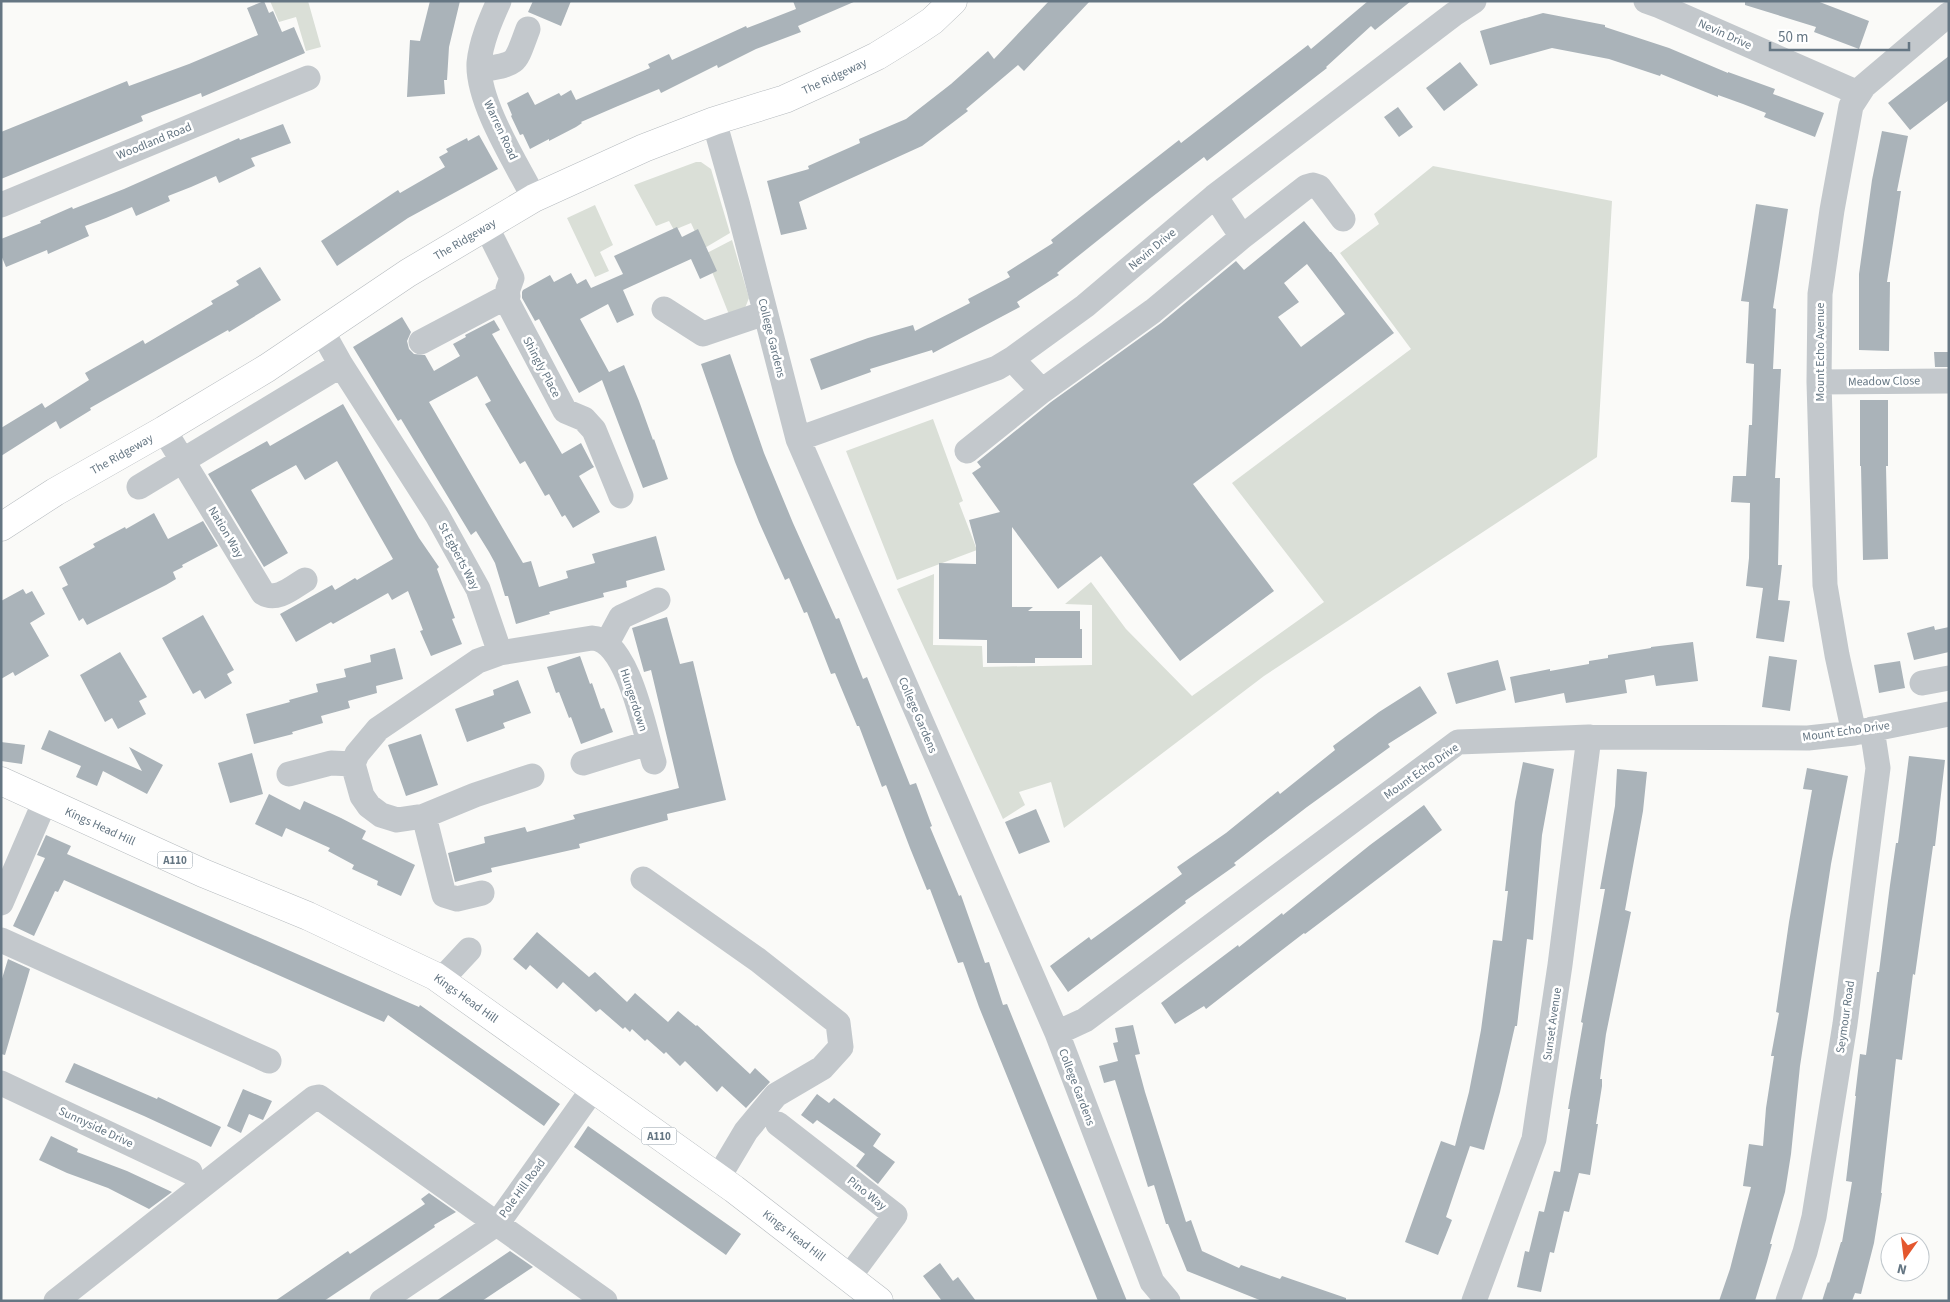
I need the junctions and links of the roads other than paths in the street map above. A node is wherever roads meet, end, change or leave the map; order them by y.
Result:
1 (499, 1) edge
2 (953, 1) edge
3 (1474, 1) edge
4 (1646, 1) edge
5 (1949, 14) edge
6 (528, 29) dead end
7 (480, 70) junction
8 (308, 78) dead end
9 (1858, 93) junction
10 (714, 121) junction
11 (1215, 196) junction
12 (534, 198) junction
13 (1, 204) edge
14 (1343, 219) dead end
15 (486, 226) junction
16 (1242, 237) junction
17 (508, 296) junction
18 (664, 309) dead end
19 (765, 313) junction
20 (322, 331) junction
21 (421, 342) dead end
22 (1012, 360) junction
23 (341, 365) junction
24 (1949, 380) edge
25 (1819, 382) junction
26 (1042, 391) junction
27 (164, 430) junction
28 (798, 439) junction
29 (967, 451) dead end
30 (182, 460) junction
31 (140, 487) dead end
32 (621, 496) dead end
33 (1, 527) edge
34 (305, 580) dead end
35 (658, 600) dead end
36 (607, 643) junction
37 (500, 653) junction
38 (1949, 678) edge
39 (1922, 683) dead end
40 (1949, 714) edge
41 (1863, 731) junction
42 (1588, 737) junction
43 (583, 763) dead end
44 (353, 764) junction
45 (289, 774) dead end
46 (532, 776) dead end
47 (1, 781) edge
48 (45, 801) junction
49 (431, 814) junction
50 (643, 879) dead end
51 (482, 893) dead end
52 (1, 903) edge
53 (1, 940) edge
54 (470, 950) dead end
55 (441, 980) junction
56 (1057, 1034) junction
57 (269, 1061) dead end
58 (1, 1083) edge
59 (593, 1089) junction
60 (778, 1124) dead end
61 (190, 1172) dead end
62 (718, 1178) junction
63 (496, 1222) junction
64 (849, 1277) junction
65 (1163, 1299) edge
66 (56, 1301) edge
67 (382, 1301) edge
68 (604, 1301) edge
69 (879, 1301) edge
70 (1474, 1301) edge
71 (1788, 1301) edge

1 - 7 street, Warren Road
2 - 10 main road, The Ridgeway
3 - 11 street, Nevin Drive
4 - 9 street, Nevin Drive
5 - 9 street, Mount Echo Avenue
6 - 7 street
7 - 12 street, Warren Road
8 - 13 street, Woodland Road
9 - 25 street, Mount Echo Avenue
10 - 12 main road, The Ridgeway
10 - 19 street, College Gardens
11 - 16 street
11 - 22 street, Nevin Drive
12 - 15 main road, The Ridgeway
14 - 16 street
15 - 17 street, Shingly Place
15 - 20 main road, The Ridgeway
16 - 26 street
17 - 21 street
17 - 32 street, Shingly Place
18 - 19 street
19 - 28 street, College Gardens
20 - 23 street, St Egberts Way
20 - 27 main road, The Ridgeway
22 - 26 street
22 - 28 street, Nevin Drive
23 - 30 street
23 - 37 street, St Egberts Way
24 - 25 street, Meadow Close
25 - 41 street, Mount Echo Avenue
26 - 29 street
27 - 30 street, Nation Way
27 - 33 main road, The Ridgeway
28 - 56 street, College Gardens
30 - 31 street
30 - 34 street, Nation Way
35 - 36 street
36 - 37 street
36 - 43 street, Hungerdown
37 - 44 street
38 - 39 street
40 - 41 street, Mount Echo Drive
41 - 42 street, Mount Echo Drive
41 - 71 street, Seymour Road
42 - 56 street, Mount Echo Drive
42 - 70 street, Sunset Avenue
44 - 45 street
44 - 49 street
46 - 49 street
47 - 48 main road, Kings Head Hill / A110
48 - 52 street
48 - 55 main road, Kings Head Hill / A110
49 - 51 street
50 - 62 street
53 - 57 street
54 - 55 street
55 - 59 main road, Kings Head Hill / A110
56 - 65 street, College Gardens
58 - 61 street, Sunnyside Drive
59 - 62 main road, Kings Head Hill / A110
59 - 63 street, Pole Hill Road
60 - 64 street, Pino Way
62 - 64 main road, Kings Head Hill / A110
63 - 66 street
63 - 67 street, Pole Hill Road
63 - 68 street
64 - 69 main road, Kings Head Hill / A110

